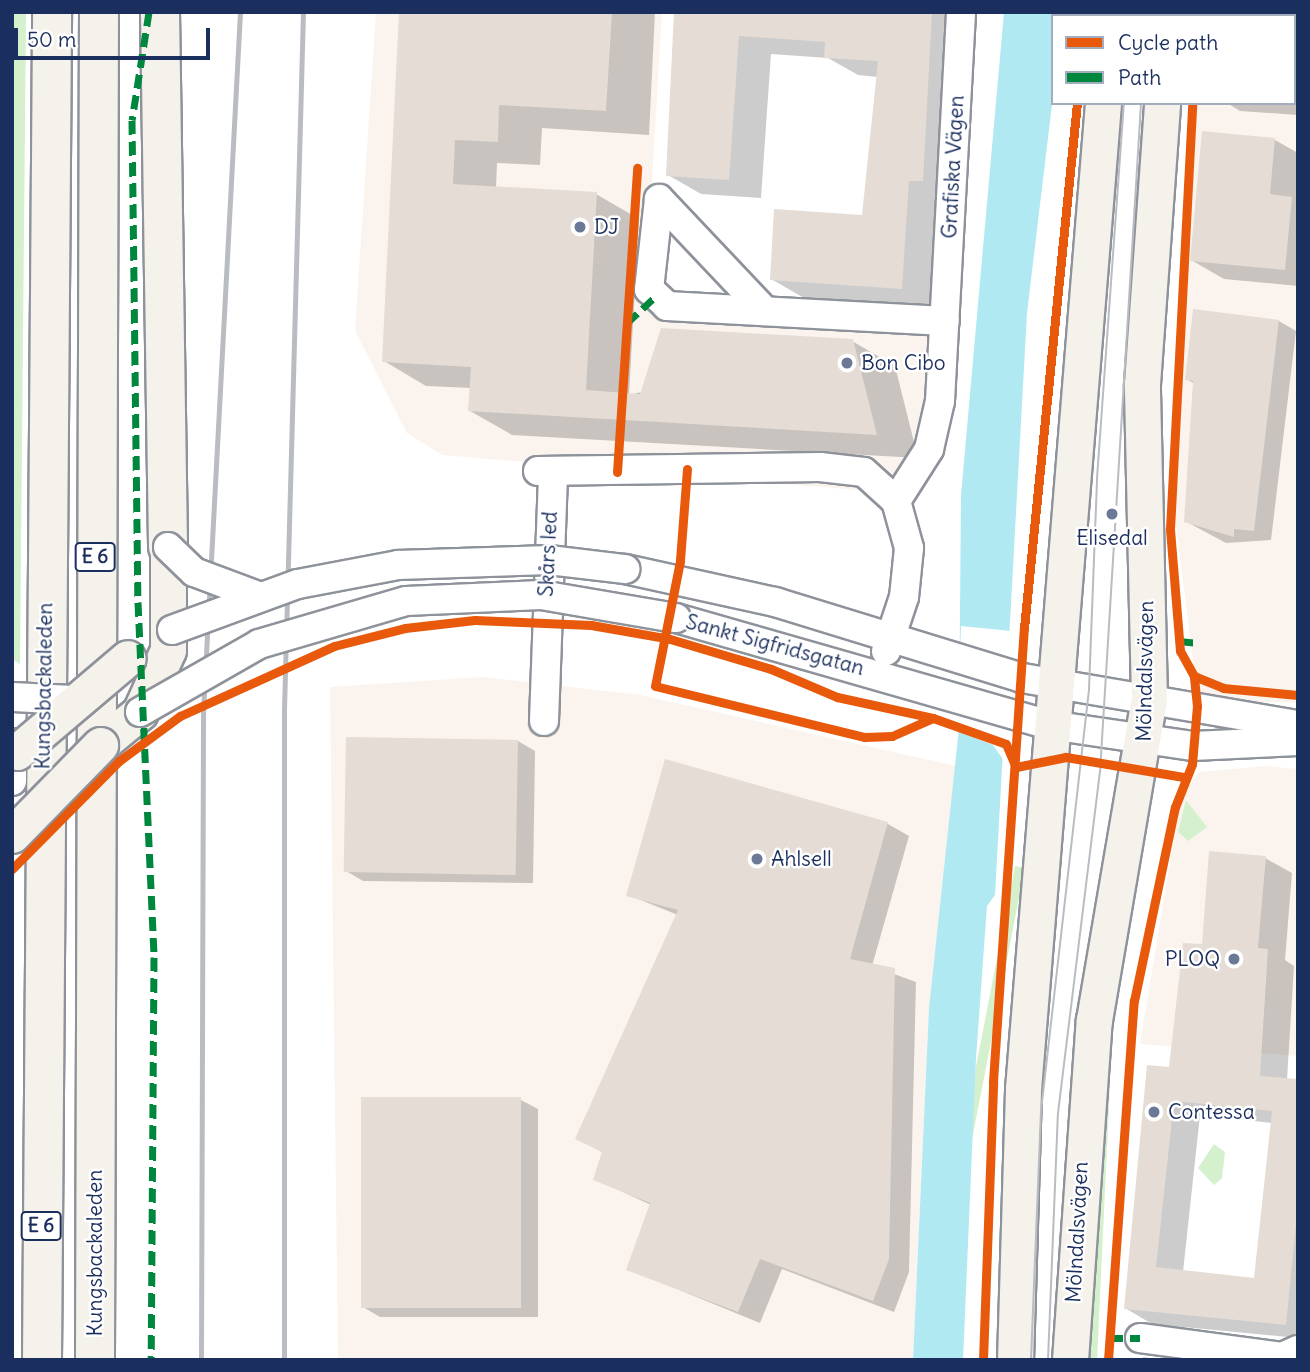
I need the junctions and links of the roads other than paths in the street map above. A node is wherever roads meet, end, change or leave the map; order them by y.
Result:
1 (52, 12) edge
2 (99, 12) edge
3 (160, 12) edge
4 (961, 12) edge
5 (1103, 105) edge
6 (1162, 105) edge
7 (765, 311) junction
8 (945, 321) junction
9 (896, 501) junction
10 (168, 547) junction
11 (258, 596) junction
12 (172, 630) junction
13 (891, 636) junction
14 (878, 673) junction
15 (1052, 685) junction
16 (12, 697) edge
17 (73, 699) junction
18 (1149, 699) junction
19 (140, 712) junction
20 (544, 721) dead end
21 (1298, 724) edge
22 (1050, 725) junction
23 (1145, 738) junction
24 (1298, 741) edge
25 (88, 756) junction
26 (13, 757) edge
27 (12, 835) edge
28 (1140, 1338) dead end
29 (1297, 1350) edge
30 (42, 1360) edge
31 (95, 1360) edge
32 (1015, 1360) edge
33 (1070, 1360) edge

1 - 30 highway, Kungsbackaleden / E 6
2 - 31 highway, Kungsbackaleden / E 6
3 - 10 highway
4 - 8 street, Grafiska Vägen
5 - 15 main road
6 - 18 main road, Mölndalsvägen
7 - 7 street
7 - 8 street
8 - 9 street, Grafiska Vägen
9 - 13 street
9 - 20 street, Skårs led
10 - 11 street, bridge
10 - 12 main road, Sankt Sigfridsgatan
11 - 12 street, Sankt Sigfridsgatan, bridge
11 - 13 street, Sankt Sigfridsgatan, bridge
12 - 17 main road, Sankt Sigfridsgatan, bridge
12 - 19 main road, Sankt Sigfridsgatan
13 - 14 street
13 - 15 street, Sankt Sigfridsgatan
14 - 19 street, Sankt Sigfridsgatan, bridge
14 - 22 street, Sankt Sigfridsgatan
15 - 18 street, Sankt Sigfridsgatan
15 - 22 main road
16 - 17 street, bridge
17 - 26 main road, Sankt Sigfridsgatan, bridge
18 - 21 street, Sankt Sigfridsgatan
18 - 23 main road, Mölndalsvägen
19 - 25 main road, Sankt Sigfridsgatan, bridge
22 - 23 street, Sankt Sigfridsgatan
22 - 32 main road
23 - 24 street, Sankt Sigfridsgatan
23 - 33 main road, Mölndalsvägen
25 - 26 main road
25 - 27 main road, Sankt Sigfridsgatan, bridge
28 - 29 street

